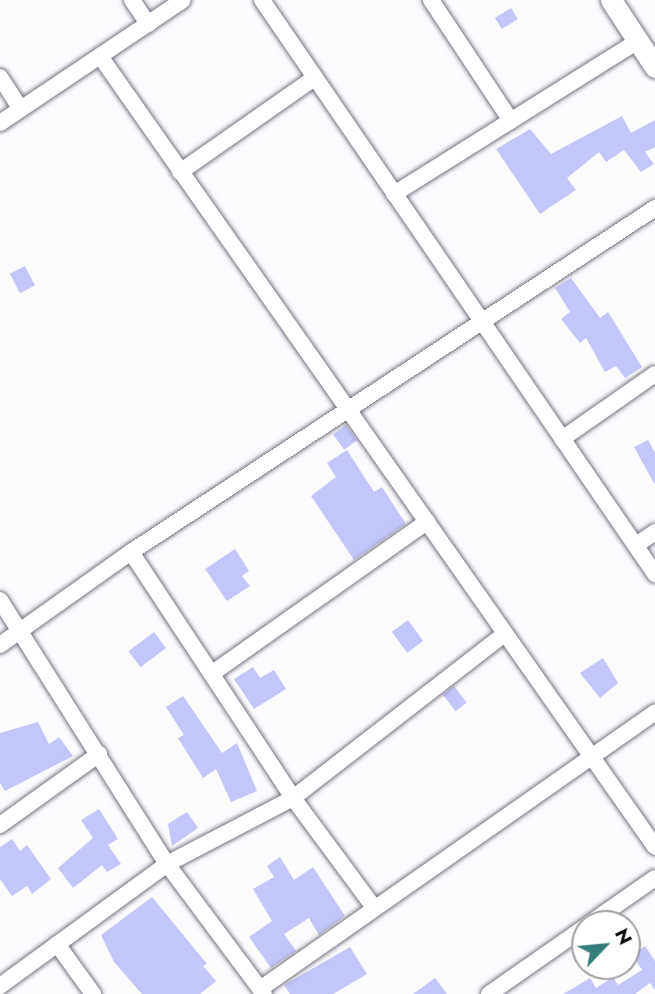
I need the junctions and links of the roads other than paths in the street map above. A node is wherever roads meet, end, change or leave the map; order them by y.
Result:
1 (132, 0) edge
2 (183, 0) edge
3 (262, 0) edge
4 (431, 0) edge
5 (611, 0) edge
6 (148, 24) junction
7 (638, 41) junction
8 (100, 56) junction
9 (655, 67) edge
10 (0, 77) edge
11 (314, 78) junction
12 (21, 109) junction
13 (511, 121) junction
14 (0, 122) edge
15 (180, 172) junction
16 (394, 194) junction
17 (655, 208) edge
18 (484, 321) junction
19 (655, 373) edge
20 (352, 408) junction
21 (562, 439) junction
22 (427, 522) junction
23 (655, 532) edge
24 (635, 545) junction
25 (131, 552) junction
26 (655, 574) edge
27 (0, 600) edge
28 (21, 630) junction
29 (503, 635) junction
30 (0, 645) edge
31 (214, 672) junction
32 (655, 712) edge
33 (99, 754) junction
34 (588, 757) junction
35 (293, 797) junction
36 (0, 825) edge
37 (655, 846) edge
38 (167, 863) junction
39 (655, 878) edge
40 (373, 906) junction
41 (609, 910) edge
42 (571, 936) edge
43 (57, 944) junction
44 (0, 985) edge
45 (262, 992) edge
46 (93, 994) edge
47 (489, 994) edge

1 - 6 street
2 - 6 street
3 - 11 street
4 - 13 street
5 - 7 street
6 - 8 street
7 - 9 street
7 - 13 street
8 - 12 street
8 - 15 street
10 - 12 street
11 - 15 street
11 - 16 street
12 - 14 street
13 - 16 street
15 - 20 street
16 - 18 street
17 - 18 street
18 - 20 street
18 - 21 street
19 - 21 street
20 - 22 street
20 - 25 street
21 - 24 street
22 - 29 street
22 - 31 street
23 - 24 street
24 - 26 street
25 - 28 street
25 - 31 street
27 - 28 street
28 - 30 street
28 - 33 street
29 - 34 street
29 - 35 street
31 - 35 street
32 - 34 street
33 - 36 street
33 - 38 street
34 - 37 street
34 - 40 street
35 - 38 street
35 - 40 street
38 - 43 street
38 - 45 street
39 - 41 street
40 - 45 street
42 - 47 street
43 - 44 street
43 - 46 street

